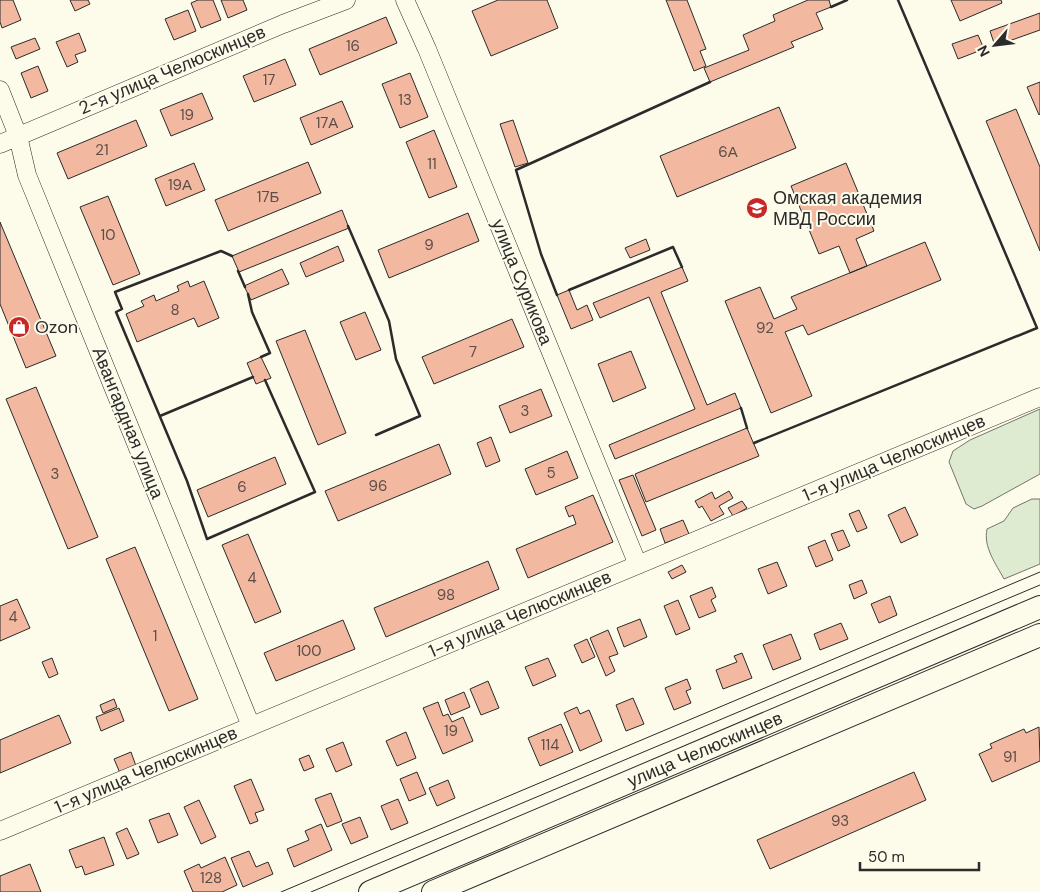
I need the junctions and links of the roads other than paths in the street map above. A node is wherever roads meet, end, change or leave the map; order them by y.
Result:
1 (346, 0) edge
2 (405, 0) edge
3 (0, 90) edge
4 (18, 136) junction
5 (0, 144) edge
6 (1040, 397) edge
7 (638, 565) junction
8 (1040, 607) edge
9 (1009, 620) junction
10 (1040, 635) edge
11 (1020, 644) junction
12 (906, 664) junction
13 (916, 688) junction
14 (251, 726) junction
15 (655, 770) junction
16 (666, 794) junction
17 (0, 831) edge
18 (370, 892) edge
19 (433, 892) edge

1 - 4 street, 2-я улица Челюскинцев
2 - 7 street, улица Сурикова
3 - 4 street, Авангардная улица
4 - 5 street, 2-я улица Челюскинцев
4 - 14 street, Авангардная улица
6 - 7 street, 1-я улица Челюскинцев
7 - 14 street, 1-я улица Челюскинцев
8 - 9 main road, улица Челюскинцев
9 - 11 main road
9 - 12 main road, улица Челюскинцев
10 - 11 main road, улица Челюскинцев
11 - 13 main road, улица Челюскинцев
12 - 13 main road
12 - 15 main road, улица Челюскинцев
13 - 16 main road, улица Челюскинцев
14 - 17 street, 1-я улица Челюскинцев
15 - 16 main road
15 - 18 main road, улица Челюскинцев
16 - 19 main road, улица Челюскинцев

